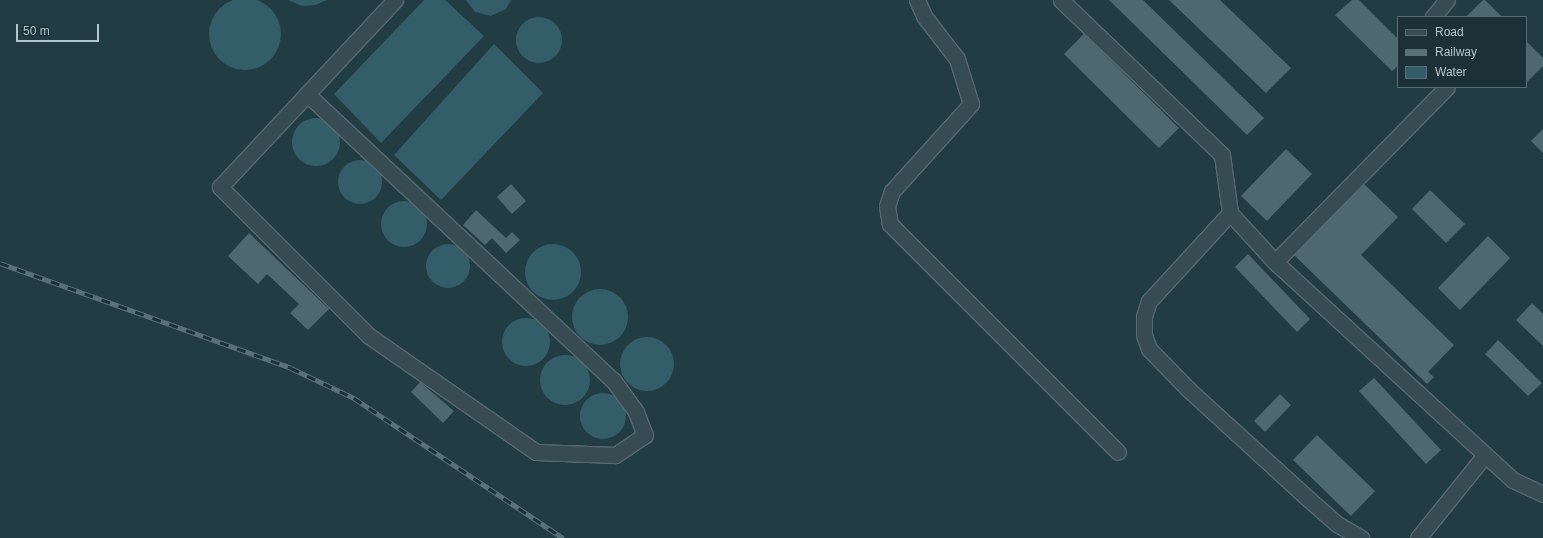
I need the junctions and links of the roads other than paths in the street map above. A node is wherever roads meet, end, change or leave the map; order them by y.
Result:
1 (395, 0) edge
2 (917, 0) edge
3 (1061, 0) edge
4 (1447, 0) edge
5 (1434, 16) edge
6 (1446, 88) edge
7 (308, 94) junction
8 (1230, 214) junction
9 (1275, 262) junction
10 (1118, 452) dead end
11 (1485, 455) junction
12 (1543, 494) edge
13 (1361, 538) edge
14 (1418, 538) edge

1 - 7 lane
2 - 10 lane
3 - 8 lane
4 - 5 lane
6 - 9 lane
7 - 7 lane
8 - 9 lane
8 - 13 lane
9 - 11 lane
11 - 12 lane
11 - 14 lane

